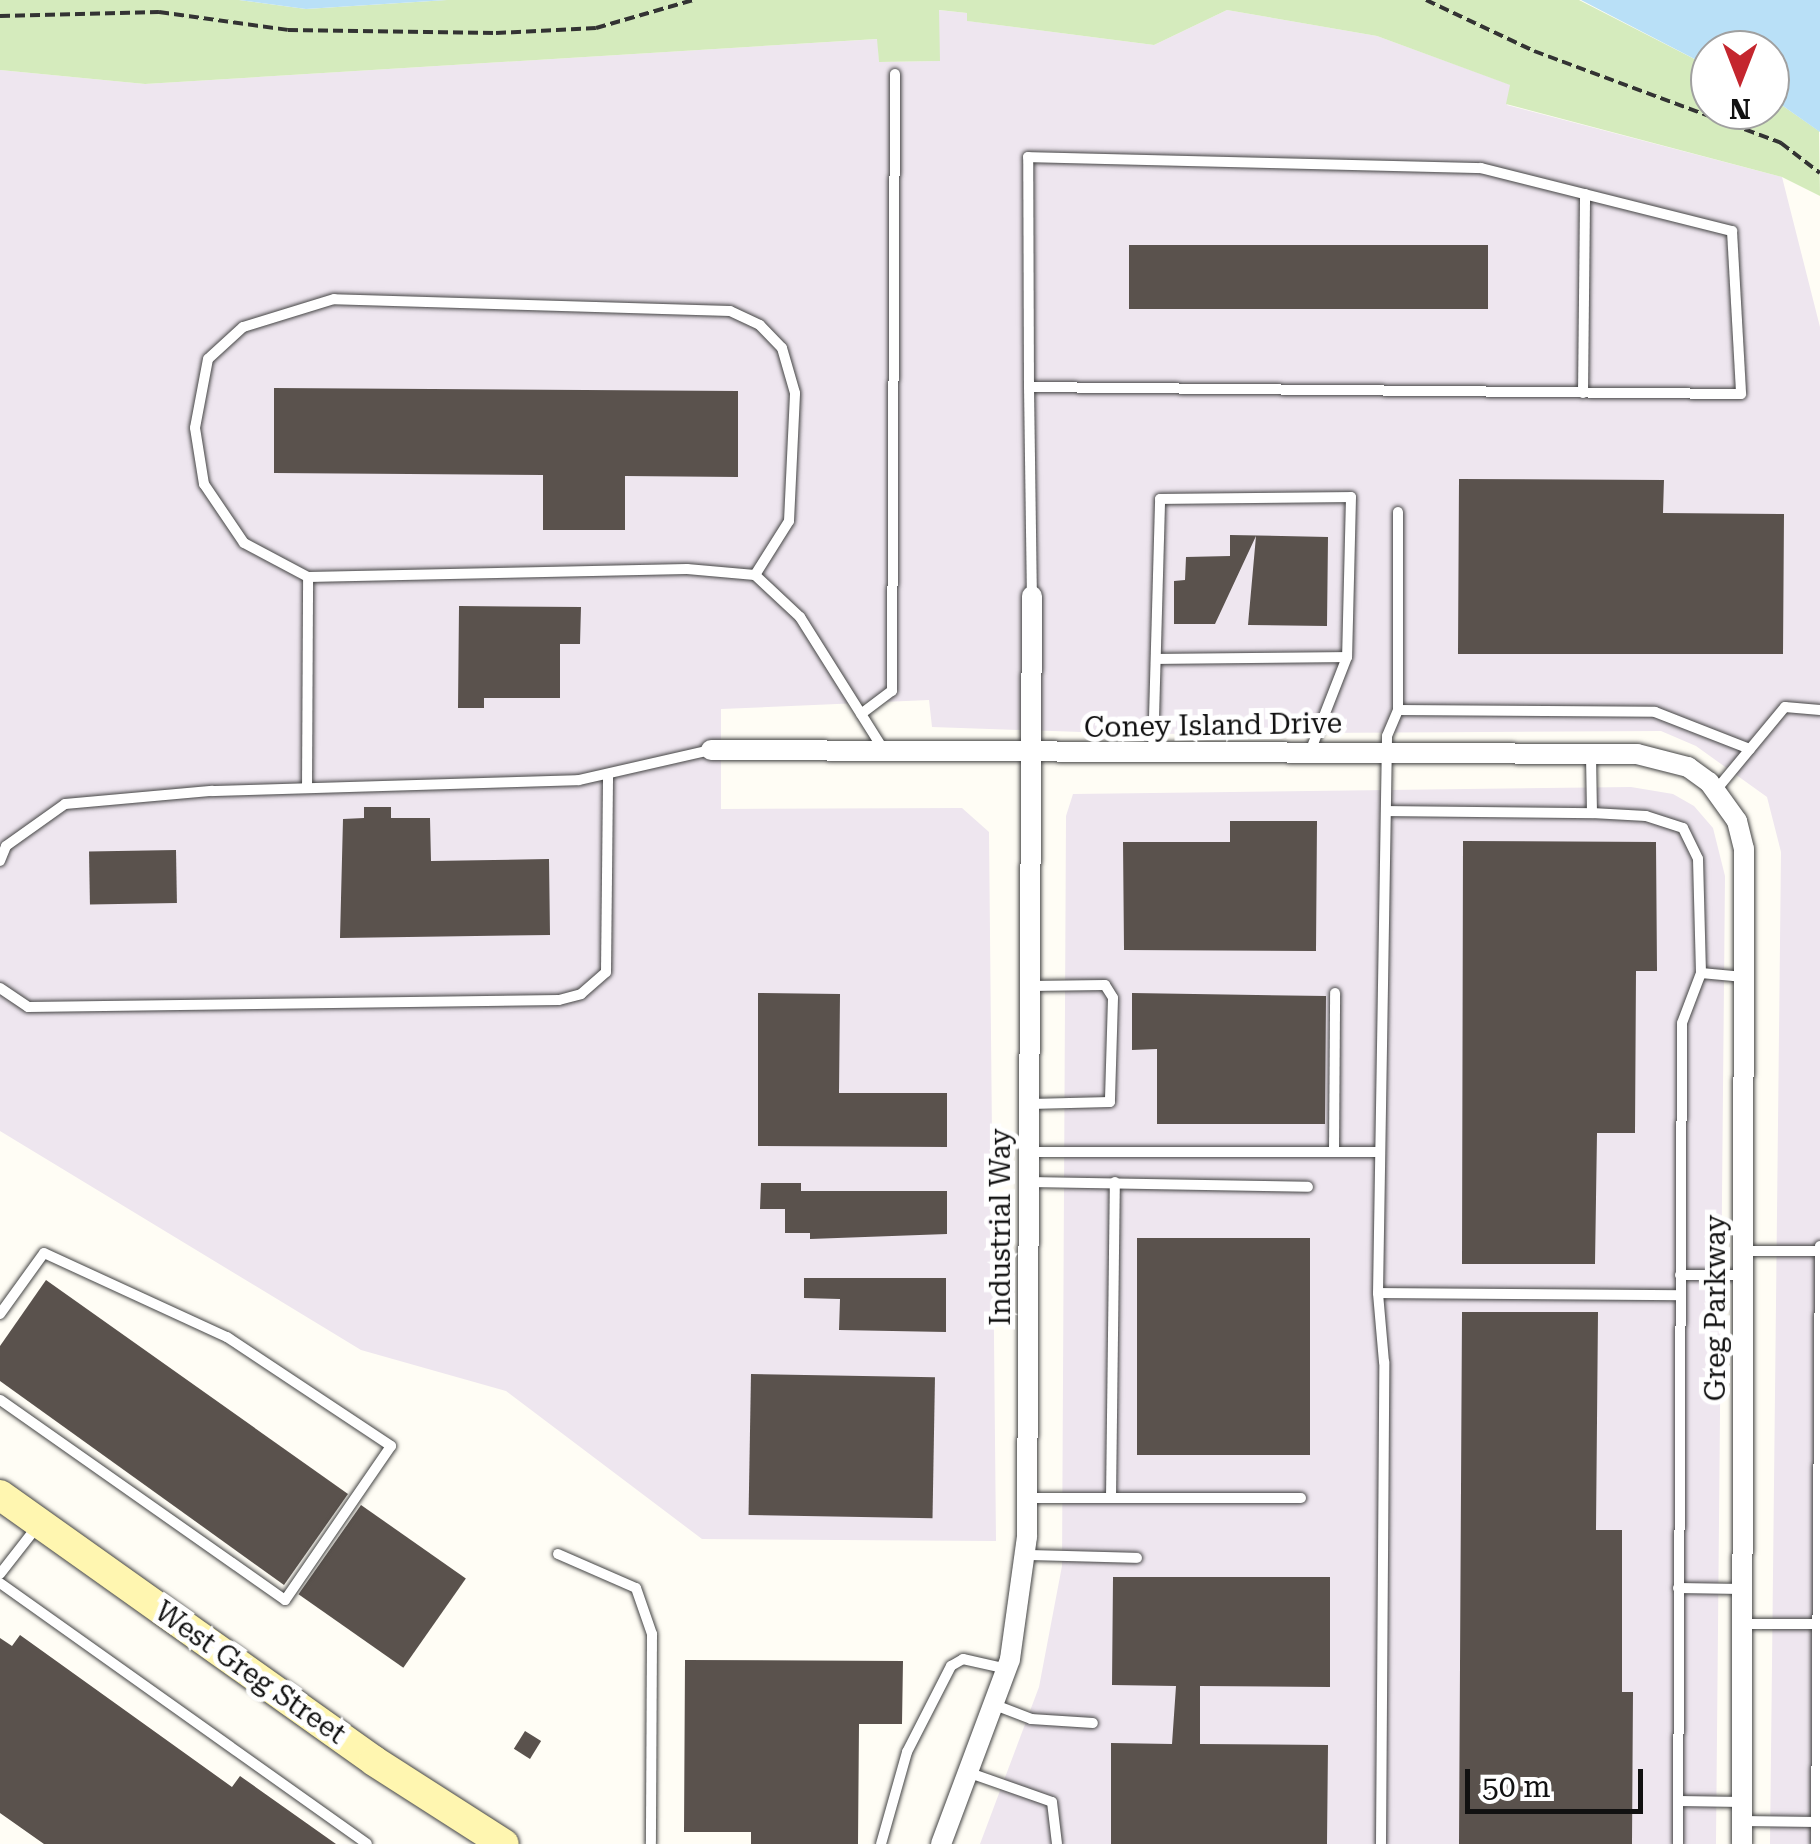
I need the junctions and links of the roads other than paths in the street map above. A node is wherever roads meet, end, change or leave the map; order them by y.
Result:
1 (895, 74) dead end
2 (1585, 194) junction
3 (1029, 387) junction
4 (1582, 393) junction
5 (1398, 512) dead end
6 (755, 575) junction
7 (308, 577) junction
8 (1032, 596) joint
9 (1347, 657) junction
10 (1156, 658) junction
11 (1398, 710) junction
12 (1820, 710) edge
13 (861, 714) junction
14 (882, 747) junction
15 (1750, 749) junction
16 (711, 750) joint
17 (1386, 751) junction
18 (1310, 753) junction
19 (1591, 754) junction
20 (1032, 755) junction
21 (1153, 755) junction
22 (608, 775) junction
23 (1713, 786) junction
24 (307, 788) junction
25 (1386, 811) junction
26 (1592, 813) junction
27 (0, 861) edge
28 (1701, 972) junction
29 (1744, 977) junction
30 (1030, 986) junction
31 (0, 988) edge
32 (1335, 993) dead end
33 (1029, 1104) junction
34 (1029, 1152) junction
35 (1334, 1152) junction
36 (1380, 1152) junction
37 (1029, 1182) junction
38 (1116, 1182) junction
39 (1308, 1186) dead end
40 (1820, 1248) edge
41 (1744, 1252) junction
42 (1680, 1275) junction
43 (1743, 1275) junction
44 (1378, 1293) junction
45 (1680, 1295) junction
46 (0, 1314) edge
47 (0, 1400) edge
48 (0, 1495) edge
49 (1027, 1498) junction
50 (1112, 1498) junction
51 (1301, 1498) dead end
52 (40, 1524) junction
53 (558, 1554) dead end
54 (1025, 1555) junction
55 (1137, 1558) dead end
56 (0, 1574) edge
57 (0, 1583) edge
58 (1678, 1588) junction
59 (1742, 1589) junction
60 (1742, 1624) junction
61 (1818, 1624) junction
62 (1007, 1669) junction
63 (995, 1705) junction
64 (1093, 1722) dead end
65 (968, 1772) junction
66 (1679, 1801) junction
67 (1742, 1811) junction
68 (1816, 1822) junction
69 (494, 1842) edge
70 (367, 1844) edge
71 (651, 1844) edge
72 (880, 1844) edge
73 (941, 1844) edge
74 (1057, 1844) edge
75 (1381, 1844) edge
76 (1678, 1844) edge
77 (1742, 1844) edge
78 (1816, 1844) edge

1 - 13 lane
2 - 3 lane
2 - 4 lane
2 - 4 lane
3 - 4 lane
3 - 8 lane
5 - 11 lane
6 - 7 lane
6 - 7 lane
6 - 13 lane
7 - 24 lane
8 - 20 street, Industrial Way
9 - 10 lane
9 - 10 lane
9 - 18 lane
10 - 21 lane
11 - 15 lane
11 - 17 lane
12 - 15 lane
13 - 14 lane
14 - 16 street, Coney Island Drive
14 - 20 street, Coney Island Drive
15 - 23 lane
16 - 22 lane
17 - 18 street, Coney Island Drive
17 - 19 street, Coney Island Drive
17 - 25 lane
18 - 21 street, Coney Island Drive
19 - 23 street, Coney Island Drive
19 - 26 lane
20 - 21 street, Coney Island Drive
20 - 30 street, Industrial Way
22 - 24 lane
22 - 31 lane
23 - 29 street, Greg Parkway
24 - 27 lane
25 - 26 lane
25 - 36 lane
26 - 28 lane
28 - 29 lane
28 - 42 lane
29 - 41 street, Greg Parkway
30 - 33 street, Industrial Way
30 - 33 lane
32 - 35 lane
33 - 34 street, Industrial Way
34 - 35 lane
34 - 37 street, Industrial Way
35 - 36 lane
36 - 44 lane
37 - 38 lane
37 - 49 street, Industrial Way
38 - 39 lane
38 - 50 lane
40 - 41 lane
40 - 61 lane
41 - 43 street, Greg Parkway
42 - 43 lane
42 - 45 lane
43 - 59 street, Greg Parkway
44 - 45 lane
44 - 75 lane
45 - 58 lane
46 - 47 lane
48 - 52 main road, West Greg Street
49 - 50 lane
49 - 54 street, Industrial Way
50 - 51 lane
52 - 56 lane
52 - 69 main road, West Greg Street
53 - 71 lane
54 - 55 lane
54 - 62 street, Industrial Way
57 - 70 lane
58 - 59 lane
58 - 66 lane
59 - 60 street, Greg Parkway
60 - 61 lane
60 - 67 street, Greg Parkway
61 - 68 lane
62 - 63 street, Industrial Way
62 - 72 lane
63 - 64 lane
63 - 65 street, Industrial Way
65 - 73 street, Industrial Way
65 - 74 lane
66 - 67 lane
66 - 76 lane
67 - 68 lane
67 - 77 street, Greg Parkway
68 - 78 lane

